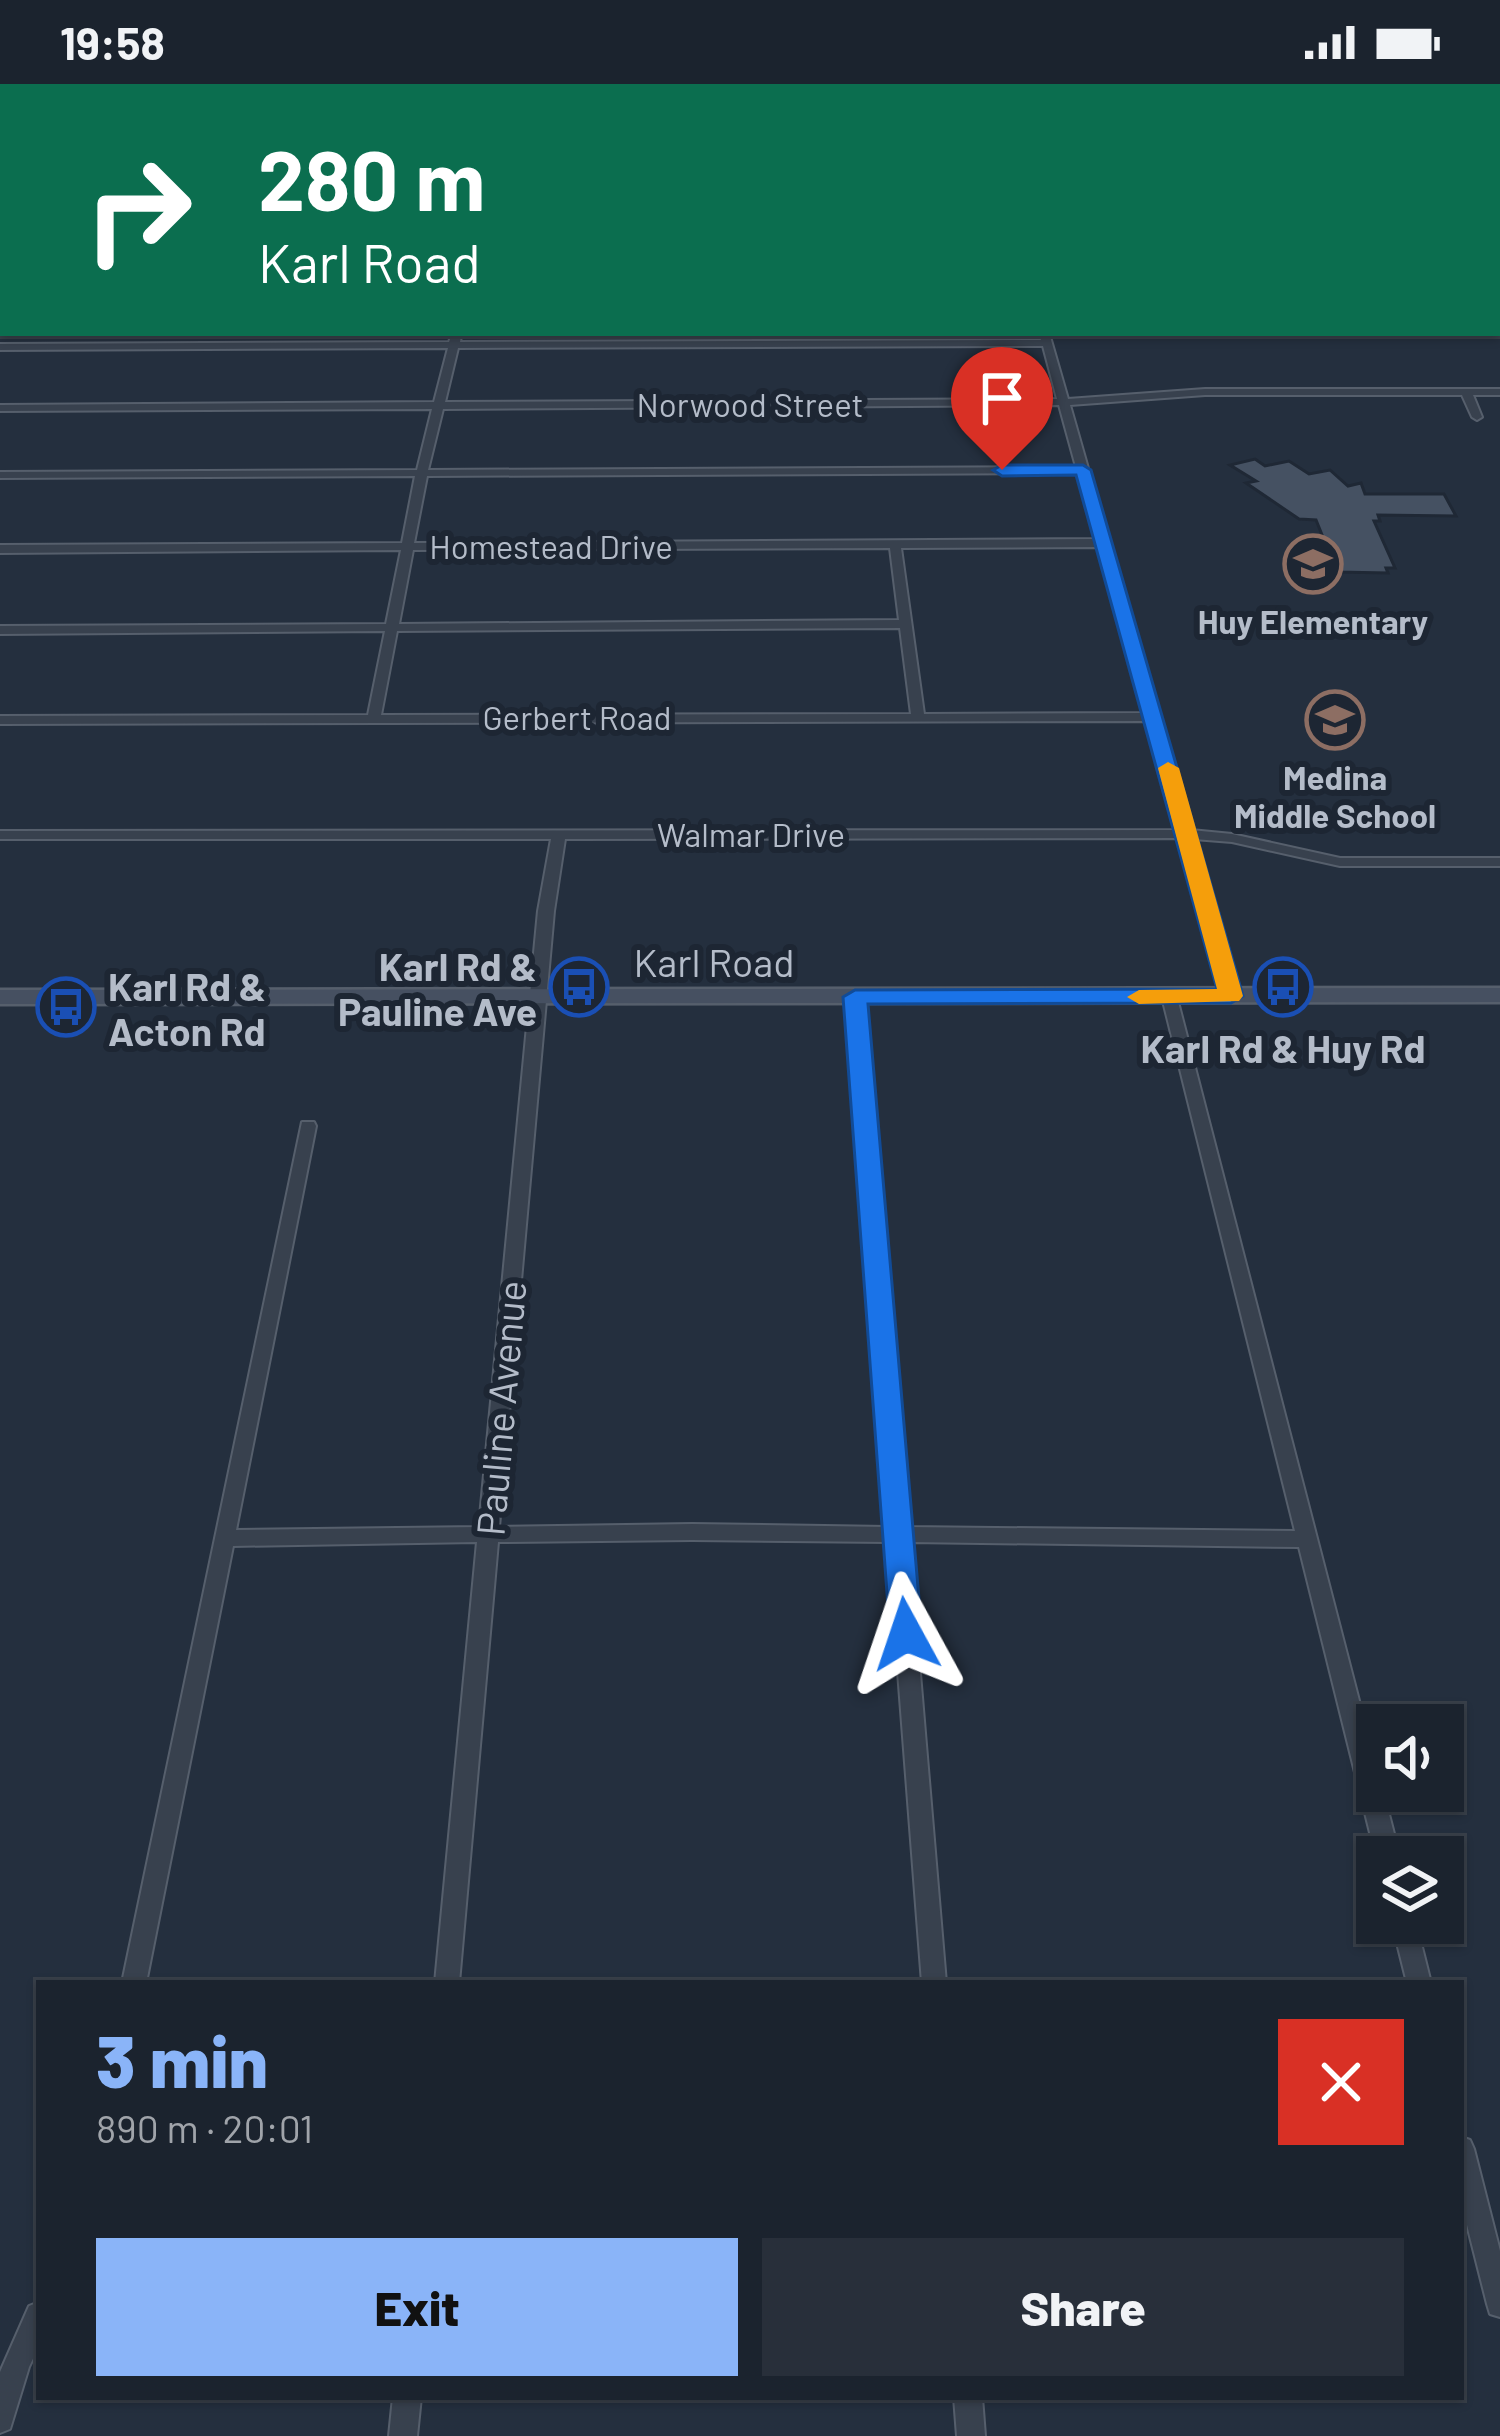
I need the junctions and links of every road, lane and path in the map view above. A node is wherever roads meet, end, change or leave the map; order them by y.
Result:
1 (1045, 338) edge
2 (455, 339) edge
3 (0, 347) edge
4 (1466, 392) junction
5 (1500, 392) edge
6 (1066, 403) junction
7 (441, 406) junction
8 (0, 408) edge
9 (1477, 417) dead end
10 (1083, 470) junction
11 (422, 472) junction
12 (0, 475) edge
13 (1103, 543) junction
14 (895, 544) junction
15 (410, 547) junction
16 (0, 549) edge
17 (905, 624) junction
18 (393, 628) junction
19 (0, 630) edge
20 (918, 715) junction
21 (1154, 716) junction
22 (374, 718) junction
23 (0, 720) edge
24 (559, 834) junction
25 (1186, 834) junction
26 (0, 835) edge
27 (1500, 862) edge
28 (1231, 996) junction
29 (0, 997) edge
30 (540, 997) junction
31 (855, 997) junction
32 (1170, 997) junction
33 (1498, 998) edge
34 (308, 1126) dead end
35 (488, 1534) junction
36 (898, 1534) junction
37 (223, 1538) junction
38 (1307, 1539) junction
39 (1383, 1836) edge
40 (1409, 1944) edge
41 (135, 1980) edge
42 (447, 1980) edge
43 (934, 1980) edge
44 (1418, 1980) edge
45 (1464, 2161) edge
46 (1500, 2304) edge
47 (36, 2322) edge
48 (407, 2400) edge
49 (968, 2400) edge
50 (0, 2420) edge
51 (403, 2436) edge
52 (971, 2436) edge

1 - 2 street
1 - 6 street
2 - 3 street
2 - 7 street
4 - 5 street, Norwood Street
4 - 6 street, Norwood Street
4 - 9 street
6 - 7 street, Norwood Street
6 - 10 street
7 - 8 street, Norwood Street
7 - 11 street
10 - 11 street
10 - 13 street
11 - 12 street
11 - 15 street
13 - 14 street, Homestead Drive
13 - 21 street
14 - 15 street, Homestead Drive
14 - 17 street
15 - 16 street, Homestead Drive
15 - 18 street
17 - 18 street
17 - 20 street
18 - 19 street
18 - 22 street
20 - 21 street, Gerbert Road
20 - 22 street, Gerbert Road
21 - 25 street
22 - 23 street, Gerbert Road
24 - 25 street, Walmar Drive
24 - 26 street, Walmar Drive
24 - 30 street, Pauline Avenue
25 - 27 street, Walmar Drive
25 - 28 street
28 - 32 main road, Karl Road
28 - 33 main road, Karl Road
29 - 30 main road, Karl Road
30 - 31 main road, Karl Road
30 - 35 street, Pauline Avenue
31 - 32 main road, Karl Road
31 - 36 street
32 - 38 street
34 - 37 street
35 - 36 street
35 - 37 street
35 - 42 street, Pauline Avenue
36 - 38 street
36 - 43 street
37 - 41 street
38 - 39 street
40 - 44 street
45 - 46 street
47 - 50 street
48 - 51 street
49 - 52 street

